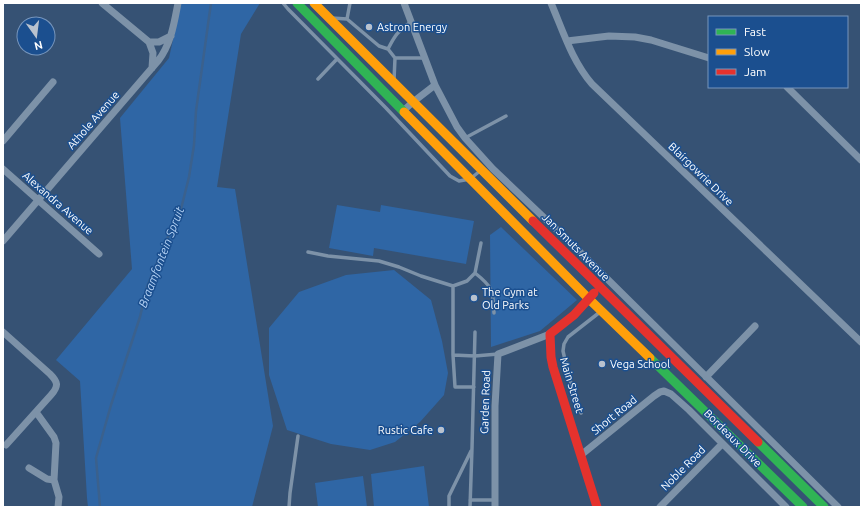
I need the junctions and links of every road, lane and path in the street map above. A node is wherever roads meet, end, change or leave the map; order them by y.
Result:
1 (102, 3) edge
2 (178, 3) edge
3 (284, 3) edge
4 (297, 3) edge
5 (314, 3) edge
6 (350, 3) edge
7 (404, 3) edge
8 (551, 3) edge
9 (328, 18) junction
10 (347, 19) junction
11 (411, 22) junction
12 (171, 36) junction
13 (567, 41) junction
14 (149, 42) junction
15 (388, 49) junction
16 (395, 58) junction
17 (425, 58) junction
18 (708, 58) edge
19 (337, 59) junction
20 (152, 68) junction
21 (318, 79) dead end
22 (53, 82) dead end
23 (394, 83) junction
24 (435, 85) junction
25 (787, 88) edge
26 (413, 102) junction
27 (403, 111) junction
28 (506, 116) dead end
29 (465, 138) junction
30 (3, 141) edge
31 (861, 160) edge
32 (3, 169) edge
33 (481, 170) junction
34 (470, 179) junction
35 (38, 200) junction
36 (3, 241) edge
37 (481, 243) dead end
38 (308, 252) dead end
39 (99, 254) dead end
40 (475, 273) junction
41 (453, 286) junction
42 (599, 287) junction
43 (589, 299) junction
44 (601, 310) junction
45 (494, 313) dead end
46 (755, 326) dead end
47 (3, 332) edge
48 (475, 332) dead end
49 (550, 334) junction
50 (861, 342) edge
51 (498, 354) junction
52 (453, 355) junction
53 (475, 356) junction
54 (569, 377) junction
55 (706, 377) junction
56 (557, 380) junction
57 (474, 387) junction
58 (660, 392) joint
59 (36, 412) junction
60 (581, 413) dead end
61 (298, 436) dead end
62 (722, 444) junction
63 (6, 445) dead end
64 (472, 448) junction
65 (581, 455) junction
66 (29, 468) dead end
67 (54, 480) junction
68 (470, 500) junction
69 (495, 503) edge
70 (58, 507) edge
71 (289, 507) edge
72 (449, 507) edge
73 (470, 507) edge
74 (597, 507) edge
75 (660, 507) edge
76 (786, 507) edge
77 (803, 507) edge
78 (824, 507) edge
79 (838, 507) edge

1 - 14 street
2 - 12 street, Athole Avenue
3 - 19 lane
4 - 27 main road
5 - 9 main road, Jan Smuts Avenue
6 - 10 lane
7 - 11 street, Jan Smuts Avenue
8 - 13 street, Blairgowrie Drive
9 - 10 lane
9 - 23 main road, Jan Smuts Avenue
10 - 15 lane
11 - 15 lane
11 - 17 street, Jan Smuts Avenue
12 - 14 street
12 - 20 street, Athole Avenue
13 - 18 street
13 - 50 street, Blairgowrie Drive
14 - 20 street
15 - 16 lane
16 - 17 lane
16 - 23 lane
17 - 24 street, Jan Smuts Avenue
19 - 21 lane
19 - 34 lane
20 - 35 street, Athole Avenue
22 - 30 street
23 - 26 main road, Jan Smuts Avenue
24 - 26 street
24 - 29 street, Jan Smuts Avenue
25 - 31 street
26 - 27 street
26 - 33 main road, Jan Smuts Avenue
27 - 34 main road
28 - 29 lane
29 - 55 street, Jan Smuts Avenue
32 - 35 street, Alexandra Avenue
33 - 34 lane
33 - 42 main road, Jan Smuts Avenue
34 - 43 main road
35 - 36 street, Athole Avenue
35 - 39 street, Alexandra Avenue
37 - 40 lane
38 - 41 lane
40 - 41 lane
40 - 45 lane
41 - 52 lane
42 - 43 main road
42 - 78 main road, Jan Smuts Avenue
43 - 44 main road
43 - 49 main road
44 - 54 lane
44 - 77 main road
46 - 55 street
47 - 59 street
48 - 53 lane
49 - 51 street
49 - 56 main road, Main Street
51 - 53 lane
51 - 69 street, Garden Road
52 - 53 lane
52 - 57 lane
53 - 57 lane
54 - 56 lane
54 - 60 lane
55 - 79 street, Jan Smuts Avenue
56 - 65 main road, Main Street
57 - 64 lane
58 - 62 street, Bordeaux Drive
58 - 65 street, Short Road
59 - 63 street
59 - 67 street
61 - 71 lane
62 - 75 street, Noble Road
62 - 76 street, Bordeaux Drive
64 - 68 lane
64 - 72 lane
65 - 74 main road, Main Street
66 - 67 street
67 - 70 street
68 - 69 lane
68 - 73 lane

